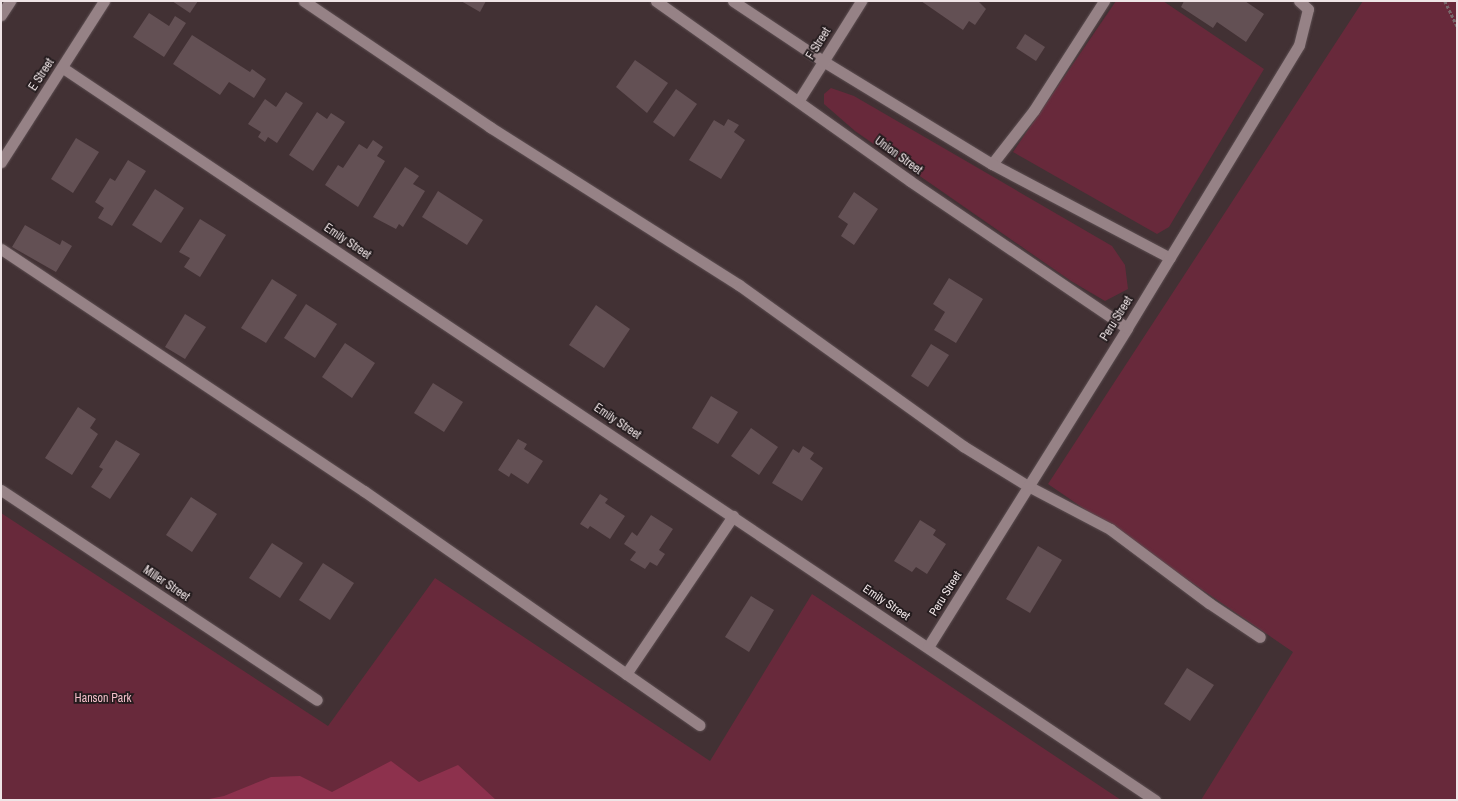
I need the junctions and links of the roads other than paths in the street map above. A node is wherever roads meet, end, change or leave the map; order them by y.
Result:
1 (10, 1) edge
2 (104, 1) edge
3 (304, 1) edge
4 (656, 1) edge
5 (733, 1) edge
6 (861, 1) edge
7 (1104, 1) edge
8 (1299, 1) edge
9 (1, 14) edge
10 (823, 62) junction
11 (63, 68) junction
12 (799, 100) junction
13 (1, 162) edge
14 (992, 164) junction
15 (1, 249) edge
16 (1170, 258) junction
17 (1127, 328) junction
18 (1028, 486) junction
19 (1, 490) edge
20 (733, 516) junction
21 (1260, 637) dead end
22 (928, 647) junction
23 (626, 674) junction
24 (317, 700) dead end
25 (699, 725) dead end
26 (1155, 800) edge

1 - 9 street
2 - 11 street, E Street
3 - 18 street
4 - 12 street, Union Street
5 - 10 street
6 - 10 street, F Street
7 - 14 street
8 - 16 street, Peru Street
10 - 12 street, F Street
10 - 14 street
11 - 13 street, E Street
11 - 20 street, Emily Street
12 - 17 street, Union Street
14 - 16 street
15 - 23 street
16 - 17 street, Peru Street
17 - 18 street, Peru Street
18 - 21 street
18 - 22 street, Peru Street
19 - 24 street, Miller Street
20 - 22 street, Emily Street
20 - 23 street
22 - 26 street, Emily Street
23 - 25 street

